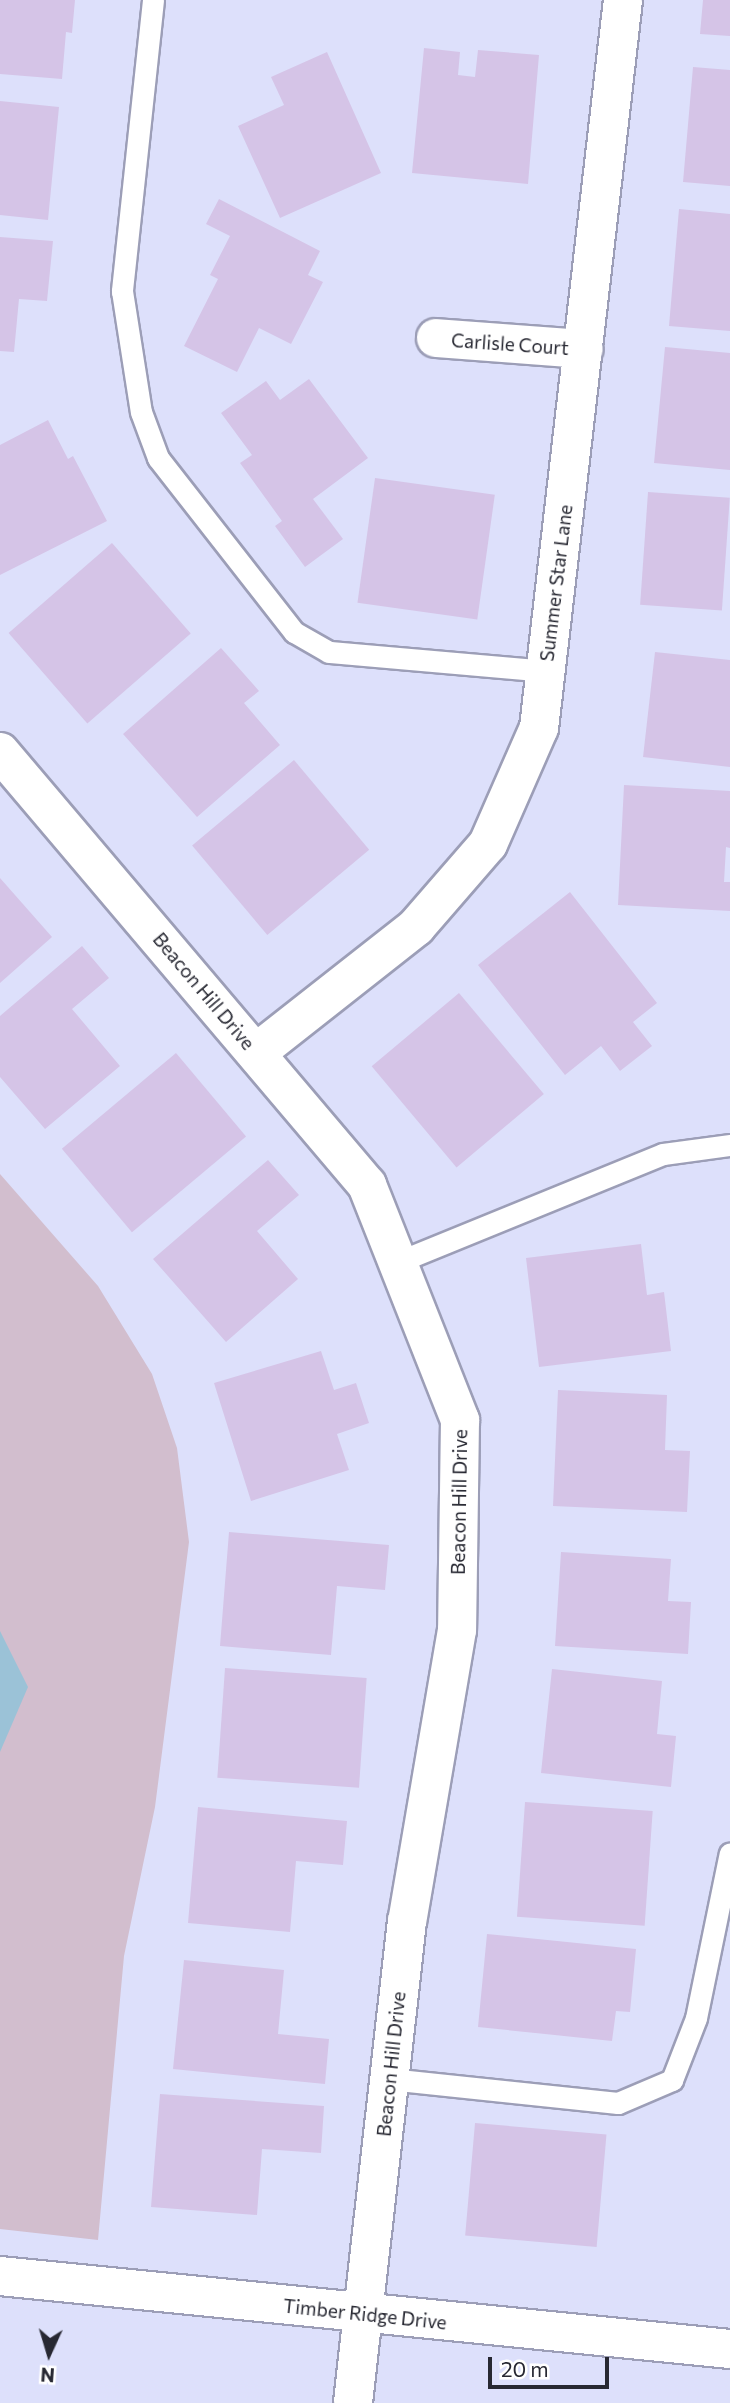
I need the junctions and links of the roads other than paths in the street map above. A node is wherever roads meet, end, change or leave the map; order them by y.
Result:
1 (153, 0) edge
2 (623, 0) edge
3 (436, 338) dead end
4 (584, 349) junction
5 (545, 671) junction
6 (0, 752) edge
7 (256, 1053) junction
8 (730, 1145) edge
9 (398, 1262) junction
10 (730, 1853) edge
11 (389, 2079) junction
12 (0, 2276) edge
13 (363, 2314) junction
14 (730, 2349) edge
15 (353, 2403) edge

1 - 5 lane
2 - 4 street, Summer Star Lane
3 - 4 street, Carlisle Court
4 - 5 street, Summer Star Lane
5 - 7 street, Summer Star Lane
6 - 7 street, Beacon Hill Drive
7 - 9 street, Beacon Hill Drive
8 - 9 lane
9 - 11 street, Beacon Hill Drive
10 - 11 lane
11 - 13 street, Beacon Hill Drive
12 - 13 street, Timber Ridge Drive
13 - 14 street, Timber Ridge Drive
13 - 15 street, Beacon Hill Drive

